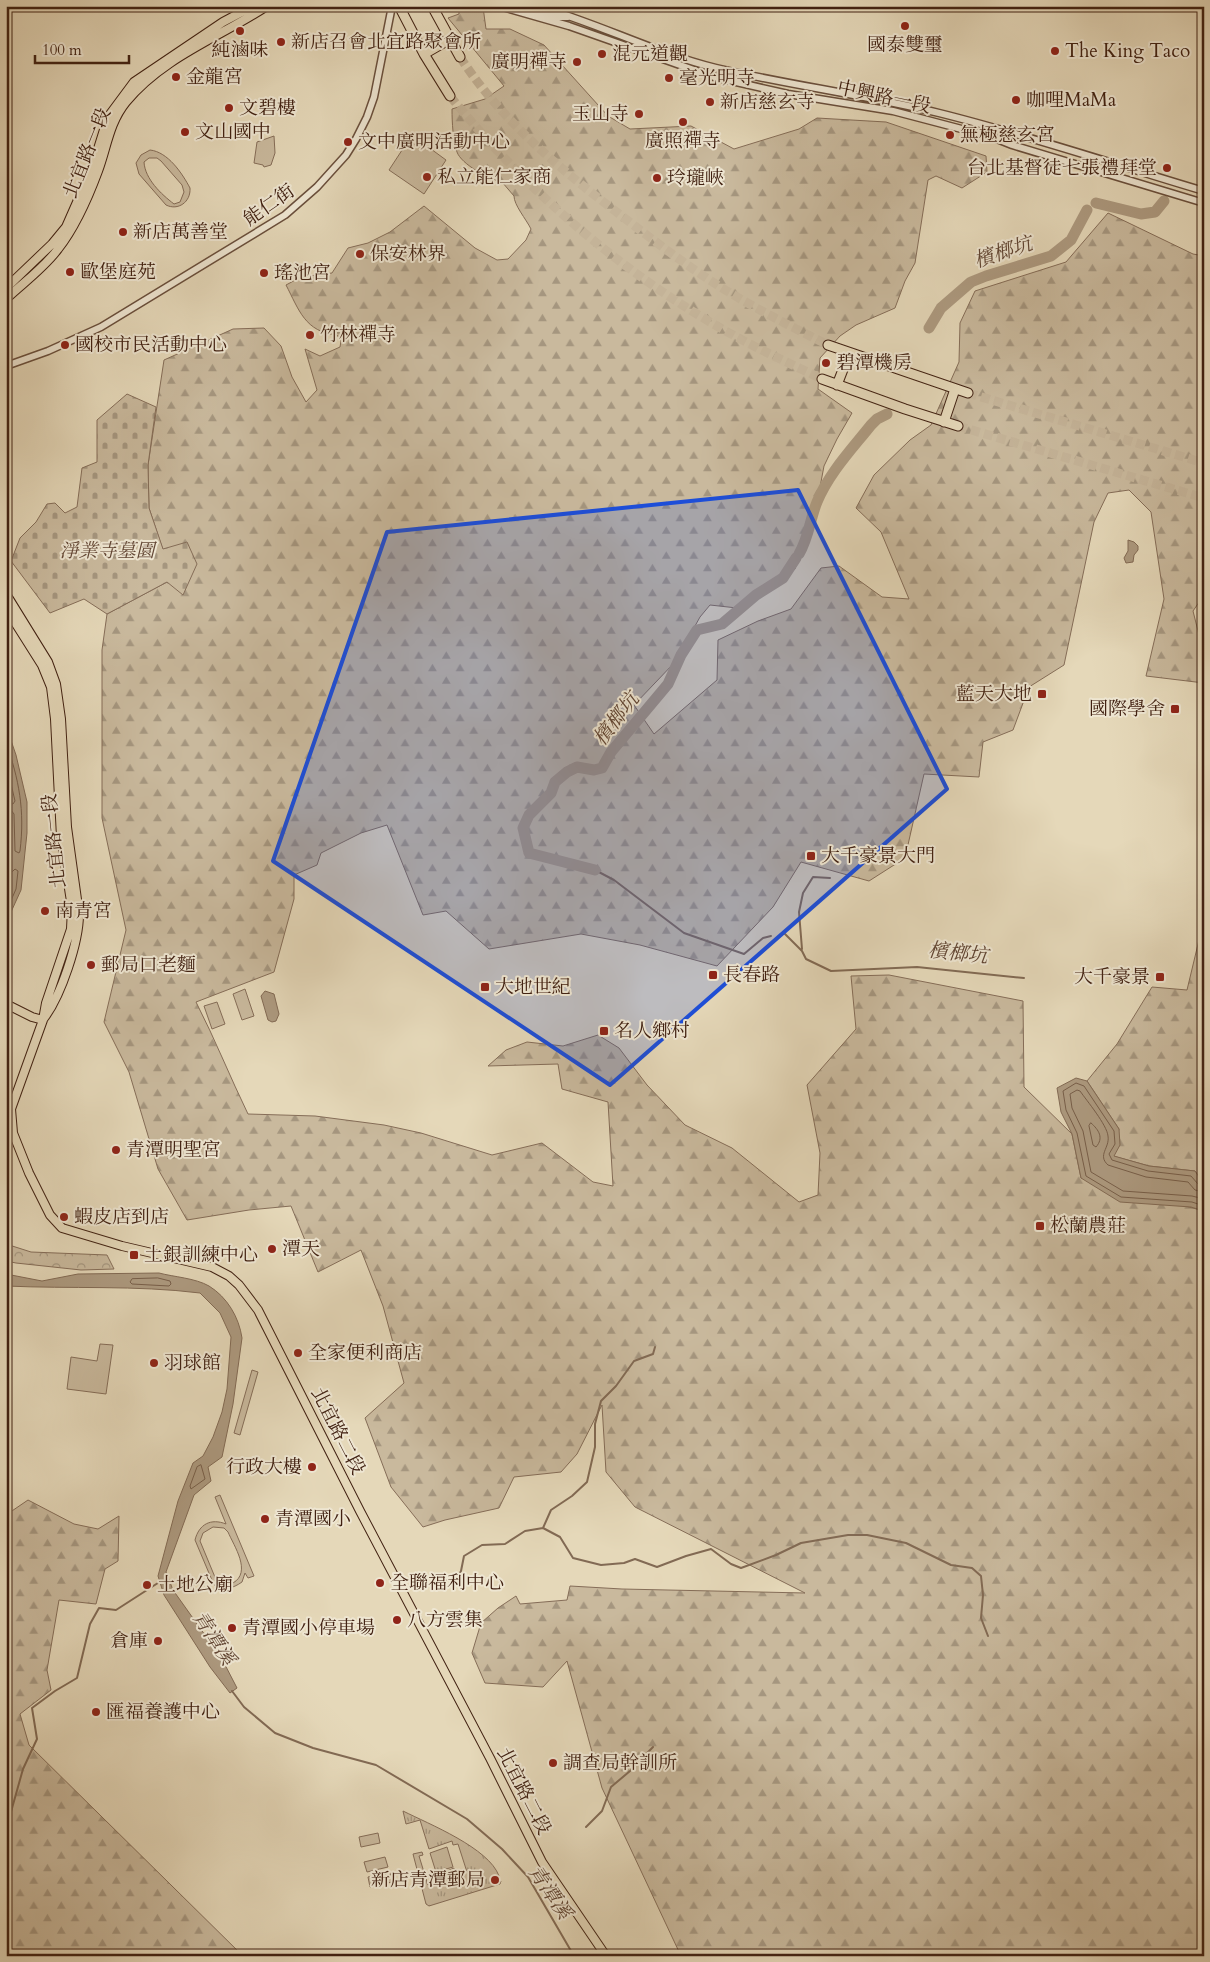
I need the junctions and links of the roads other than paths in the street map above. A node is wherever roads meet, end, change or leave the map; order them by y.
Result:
1 (253, 6) edge
2 (267, 6) edge
3 (392, 6) edge
4 (399, 6) edge
5 (432, 6) edge
6 (499, 6) edge
7 (516, 6) edge
8 (537, 6) edge
9 (547, 15) junction
10 (572, 17) junction
11 (569, 26) junction
12 (450, 39) junction
13 (424, 54) junction
14 (460, 57) tunnel mouth
15 (450, 96) tunnel mouth
16 (1204, 191) edge
17 (1204, 203) edge
18 (6, 288) edge
19 (6, 299) edge
20 (828, 345) tunnel mouth
21 (849, 354) junction
22 (6, 366) edge
23 (822, 379) tunnel mouth
24 (837, 385) junction
25 (955, 388) junction
26 (968, 393) tunnel mouth
27 (944, 422) junction
28 (958, 426) tunnel mouth
29 (6, 594) edge
30 (6, 608) edge
31 (6, 1004) edge
32 (43, 1020) junction
33 (606, 1956) edge

1 - 18 main road, 北宜路一段
2 - 19 main road, 北宜路一段
3 - 22 street, 能仁街
4 - 13 highway
5 - 12 highway
6 - 11 street, 中興路一段
7 - 9 street
8 - 10 street, 中興路一段
9 - 10 street
9 - 11 street
10 - 16 street, 中興路一段
11 - 17 street, 中興路一段
12 - 13 highway
12 - 14 highway
13 - 15 highway
20 - 21 highway
21 - 24 highway
21 - 25 highway
23 - 24 highway
24 - 27 highway
25 - 26 highway
25 - 27 highway
27 - 28 highway
29 - 32 main road, 北宜路一段
30 - 32 main road, 北宜路一段
31 - 32 main road
32 - 33 main road, 北宜路二段

